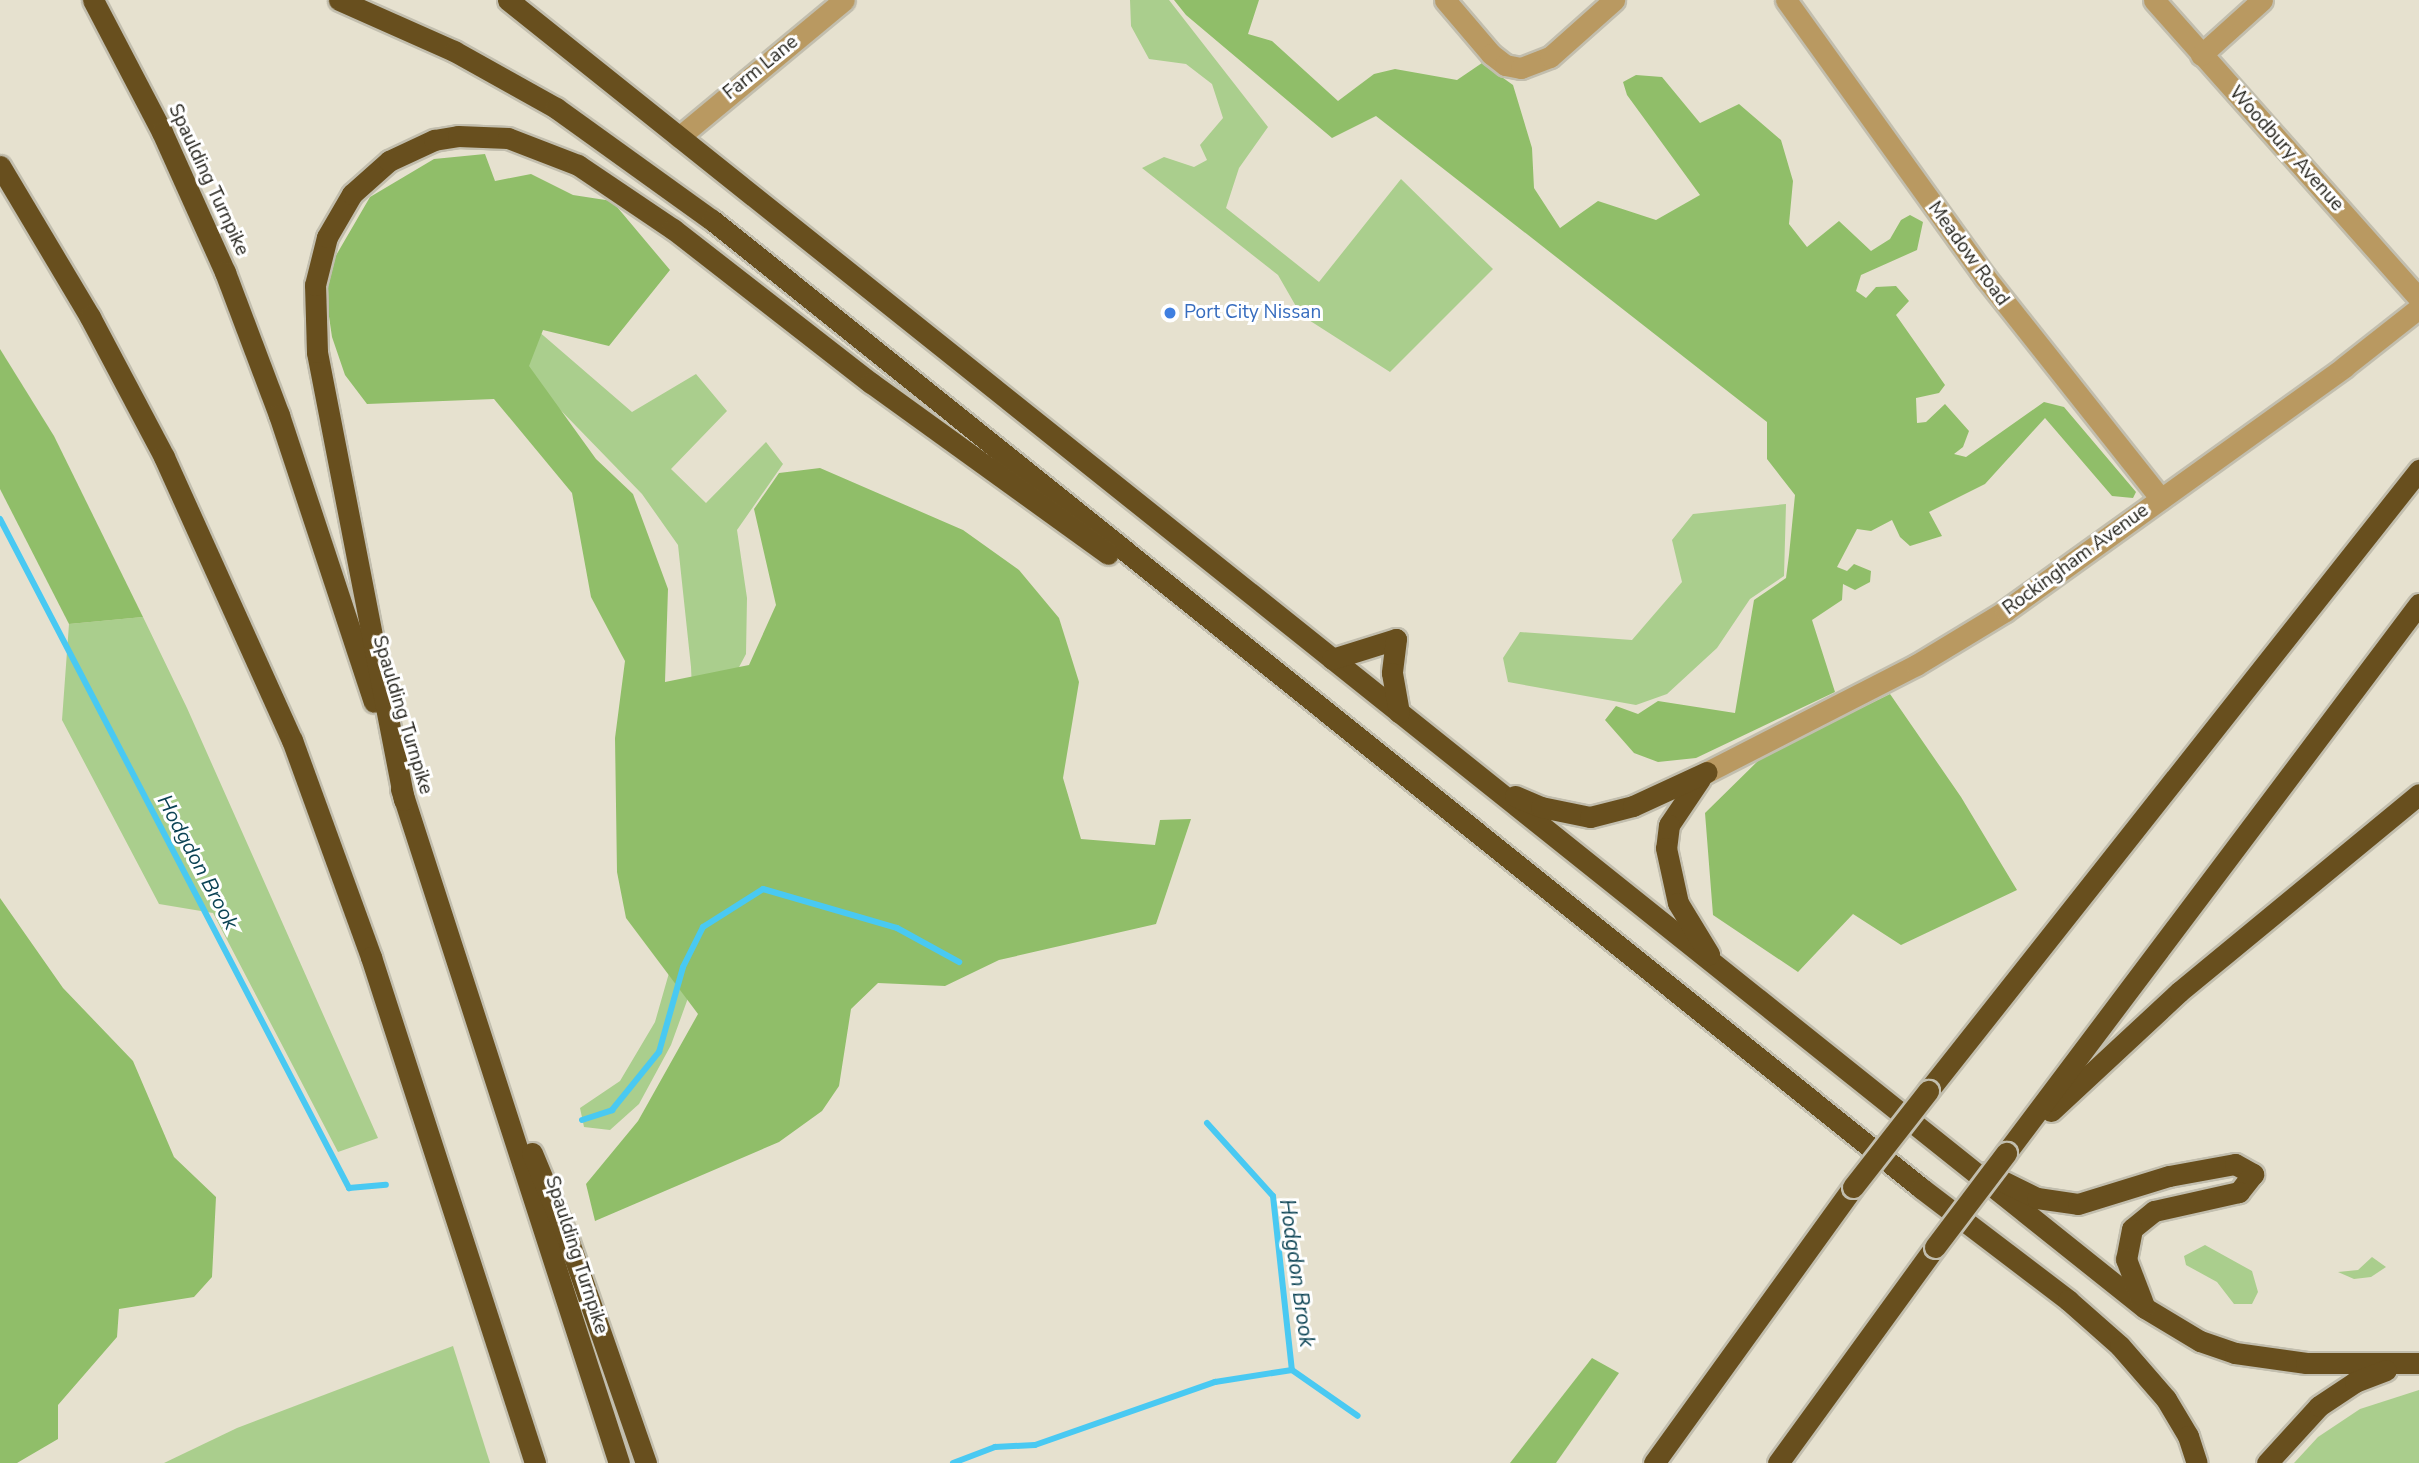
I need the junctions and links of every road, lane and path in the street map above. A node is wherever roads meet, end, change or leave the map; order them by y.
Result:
1 (93, 0) edge
2 (339, 0) edge
3 (508, 0) edge
4 (844, 0) edge
5 (1445, 0) edge
6 (1614, 0) edge
7 (1786, 0) edge
8 (2154, 0) edge
9 (2262, 0) edge
10 (2201, 55) junction
11 (679, 136) junction
12 (0, 166) edge
13 (2419, 298) edge
14 (2419, 308) edge
15 (2419, 470) edge
16 (2161, 499) junction
17 (2419, 604) edge
18 (1332, 659) junction
19 (1399, 712) junction
20 (1344, 726) junction
21 (1707, 772) junction
22 (1487, 783) junction
23 (2419, 794) edge
24 (404, 800) junction
25 (1725, 973) junction
26 (468, 995) junction
27 (2006, 1153) junction
28 (1949, 1155) junction
29 (2146, 1308) junction
30 (2419, 1363) edge
31 (535, 1463) edge
32 (620, 1463) edge
33 (646, 1463) edge
34 (1654, 1463) edge
35 (1778, 1463) edge
36 (2197, 1463) edge
37 (2267, 1463) edge

1 - 24 highway, Spaulding Turnpike
2 - 20 highway
3 - 11 highway
4 - 11 street, Farm Lane
5 - 6 street
7 - 16 street, Meadow Road
8 - 10 street, Woodbury Avenue
9 - 10 street
10 - 13 street, Woodbury Avenue
11 - 18 highway
12 - 31 highway
14 - 16 street, Rockingham Avenue
15 - 34 highway, bridge
16 - 21 street, Rockingham Avenue
17 - 27 highway
18 - 19 highway
18 - 19 highway
19 - 22 highway
20 - 24 highway
20 - 36 highway
21 - 22 highway
21 - 25 highway
22 - 25 highway
23 - 27 highway
24 - 26 highway, Spaulding Turnpike
25 - 28 highway
26 - 32 highway, Spaulding Turnpike
26 - 33 highway
27 - 35 highway, bridge
28 - 29 highway
28 - 29 highway
29 - 30 highway
30 - 37 highway

